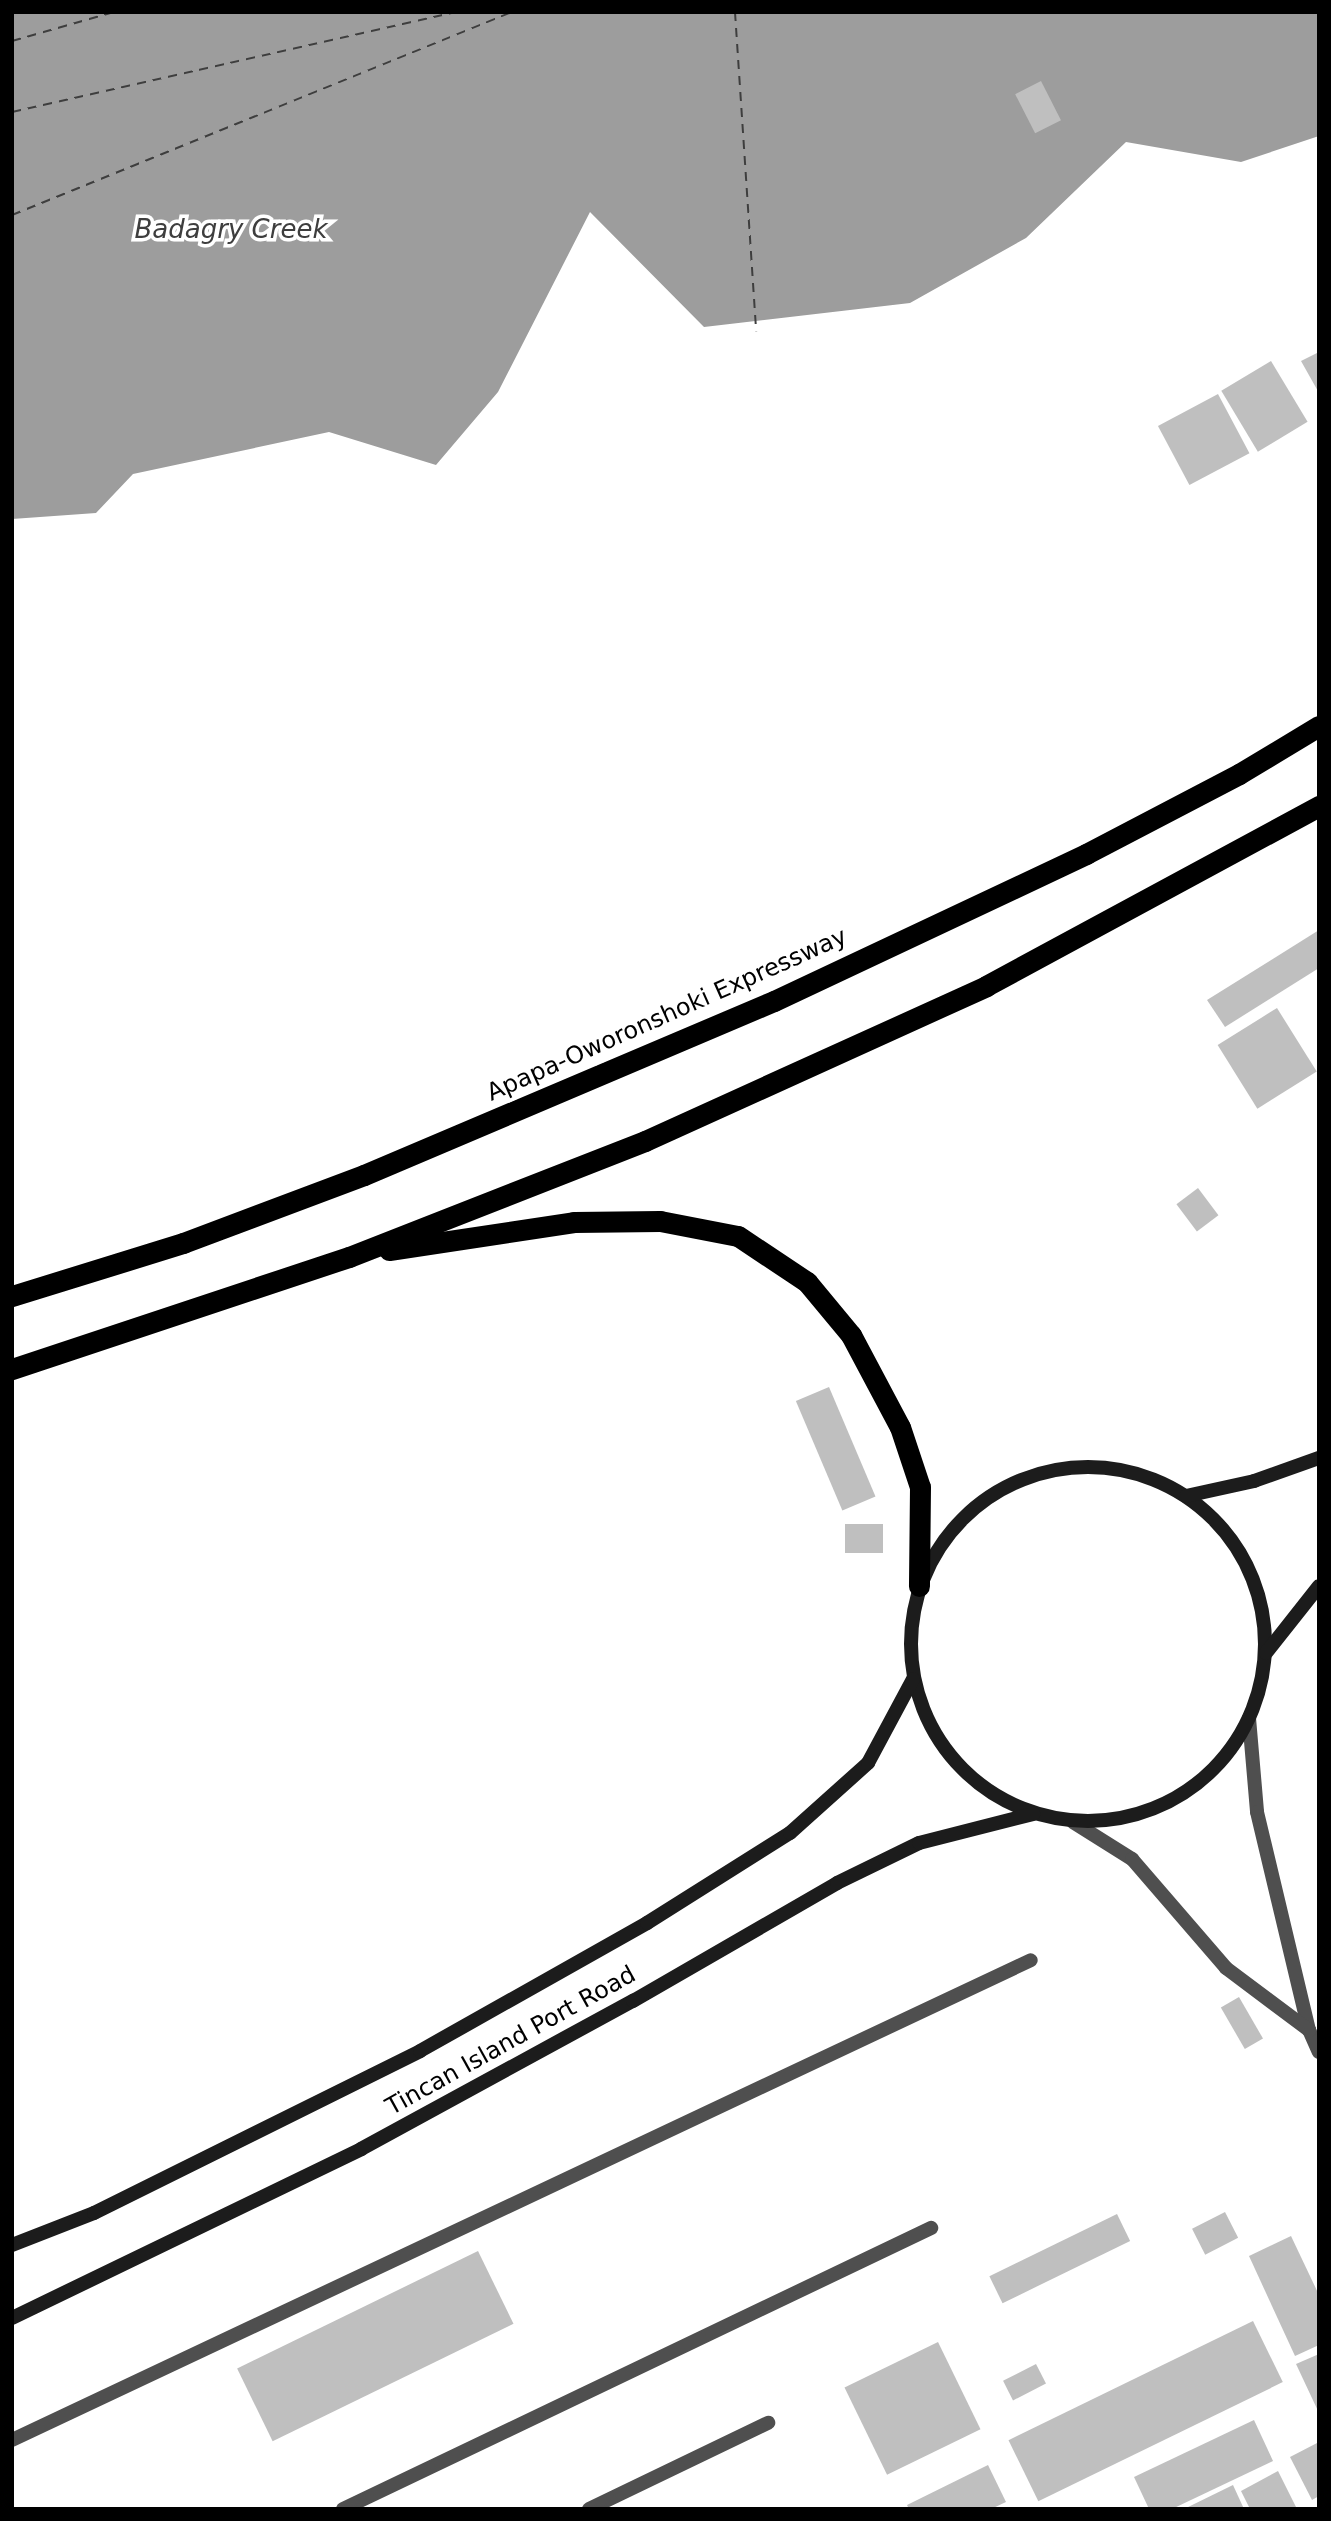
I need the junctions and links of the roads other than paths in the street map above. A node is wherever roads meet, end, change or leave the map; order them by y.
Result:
1 (1319, 726) edge
2 (1319, 806) edge
3 (349, 1256) junction
4 (12, 1296) edge
5 (12, 1369) edge
6 (1319, 1458) edge
7 (1186, 1496) junction
8 (919, 1586) junction
9 (1319, 1586) edge
10 (1266, 1653) junction
11 (913, 1679) junction
12 (1249, 1718) junction
13 (1033, 1814) junction
14 (1073, 1822) junction
15 (1031, 1960) dead end
16 (1310, 2030) junction
17 (1319, 2052) edge
18 (931, 2228) dead end
19 (12, 2245) edge
20 (12, 2318) edge
21 (768, 2423) dead end
22 (12, 2440) edge
23 (342, 2509) edge
24 (589, 2509) edge

1 - 4 highway, Apapa-Oworonshoki Expressway
2 - 3 highway
3 - 5 highway
3 - 8 highway
6 - 7 street
7 - 8 street
7 - 10 street
8 - 11 street
9 - 10 street
10 - 12 street
11 - 13 street
11 - 19 street, Tincan Island Port Road
12 - 14 street
12 - 16 lane
13 - 14 street
13 - 20 street, Tincan Island Port Road
14 - 16 lane
15 - 22 lane
16 - 17 lane
18 - 23 lane
21 - 24 lane

